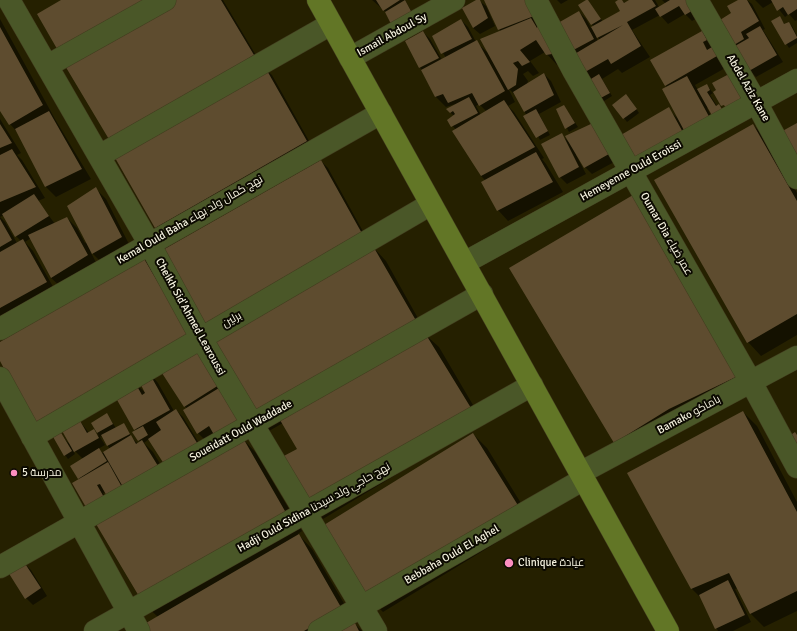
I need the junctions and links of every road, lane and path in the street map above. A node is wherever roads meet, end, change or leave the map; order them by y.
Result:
1 (9, 0) edge
2 (165, 0) edge
3 (318, 0) edge
4 (454, 0) edge
5 (536, 0) edge
6 (697, 0) edge
7 (331, 24) junction
8 (350, 58) junction
9 (47, 66) junction
10 (797, 80) edge
11 (756, 102) junction
12 (381, 113) junction
13 (99, 156) junction
14 (630, 172) junction
15 (797, 178) edge
16 (431, 204) junction
17 (149, 243) junction
18 (464, 263) junction
19 (482, 294) junction
20 (0, 329) edge
21 (201, 338) junction
22 (797, 357) edge
23 (0, 378) edge
24 (751, 382) junction
25 (532, 385) junction
26 (252, 424) junction
27 (32, 437) junction
28 (797, 467) edge
29 (582, 476) junction
30 (305, 513) junction
31 (79, 522) junction
32 (0, 567) edge
33 (361, 607) junction
34 (129, 612) junction
35 (95, 631) edge
36 (140, 631) edge
37 (319, 631) edge
38 (376, 631) edge
39 (668, 631) edge

1 - 9 street, Cheikh Sid'Ahmed Learoussi
2 - 9 street
3 - 7 street
4 - 8 street, Ismail Abdoul Sy
5 - 14 street, Oumar Dia عمر ضياء
6 - 11 street, Abdel Aziz Kane
7 - 8 street
7 - 13 street
8 - 12 street
9 - 13 street, Cheikh Sid'Ahmed Learoussi
10 - 11 street, Hemeyenne Ould Eroissi
11 - 14 street, Hemeyenne Ould Eroissi
11 - 15 street, Abdel Aziz Kane
12 - 16 street
12 - 17 street, Kemal Ould Baha نهج كمال ولد بهاء
13 - 17 street, Cheikh Sid'Ahmed Learoussi
14 - 18 street, Hemeyenne Ould Eroissi
14 - 24 street, Oumar Dia عمر ضياء
16 - 18 street
16 - 21 street, برلين
17 - 20 street, Kemal Ould Baha نهج كمال ولد بهاء
17 - 21 street, Cheikh Sid'Ahmed Learoussi
18 - 19 street
19 - 25 street
19 - 26 street, Soueidatt Ould Waddade
21 - 26 street, Cheikh Sid'Ahmed Learoussi
21 - 27 street, برلين
22 - 24 street, Bamako باماكو
23 - 27 street
24 - 28 street, Oumar Dia عمر ضياء
24 - 29 street, Bamako باماكو
25 - 29 street
25 - 30 street, Hadji Ould Sidina نهج حاجي ولد سيدنا
26 - 30 street, Cheikh Sid'Ahmed Learoussi
26 - 31 street, Soueidatt Ould Waddade
27 - 31 street
29 - 33 street, Bebbaha Ould El Aghel
29 - 39 street
30 - 33 street, Cheikh Sid'Ahmed Learoussi
30 - 34 street, Hadji Ould Sidina نهج حاجي ولد سيدنا
31 - 32 street, Soueidatt Ould Waddade
31 - 34 street
33 - 37 street, Bebbaha Ould El Aghel
33 - 38 street, Cheikh Sid'Ahmed Learoussi
34 - 35 street, Hadji Ould Sidina نهج حاجي ولد سيدنا
34 - 36 street

